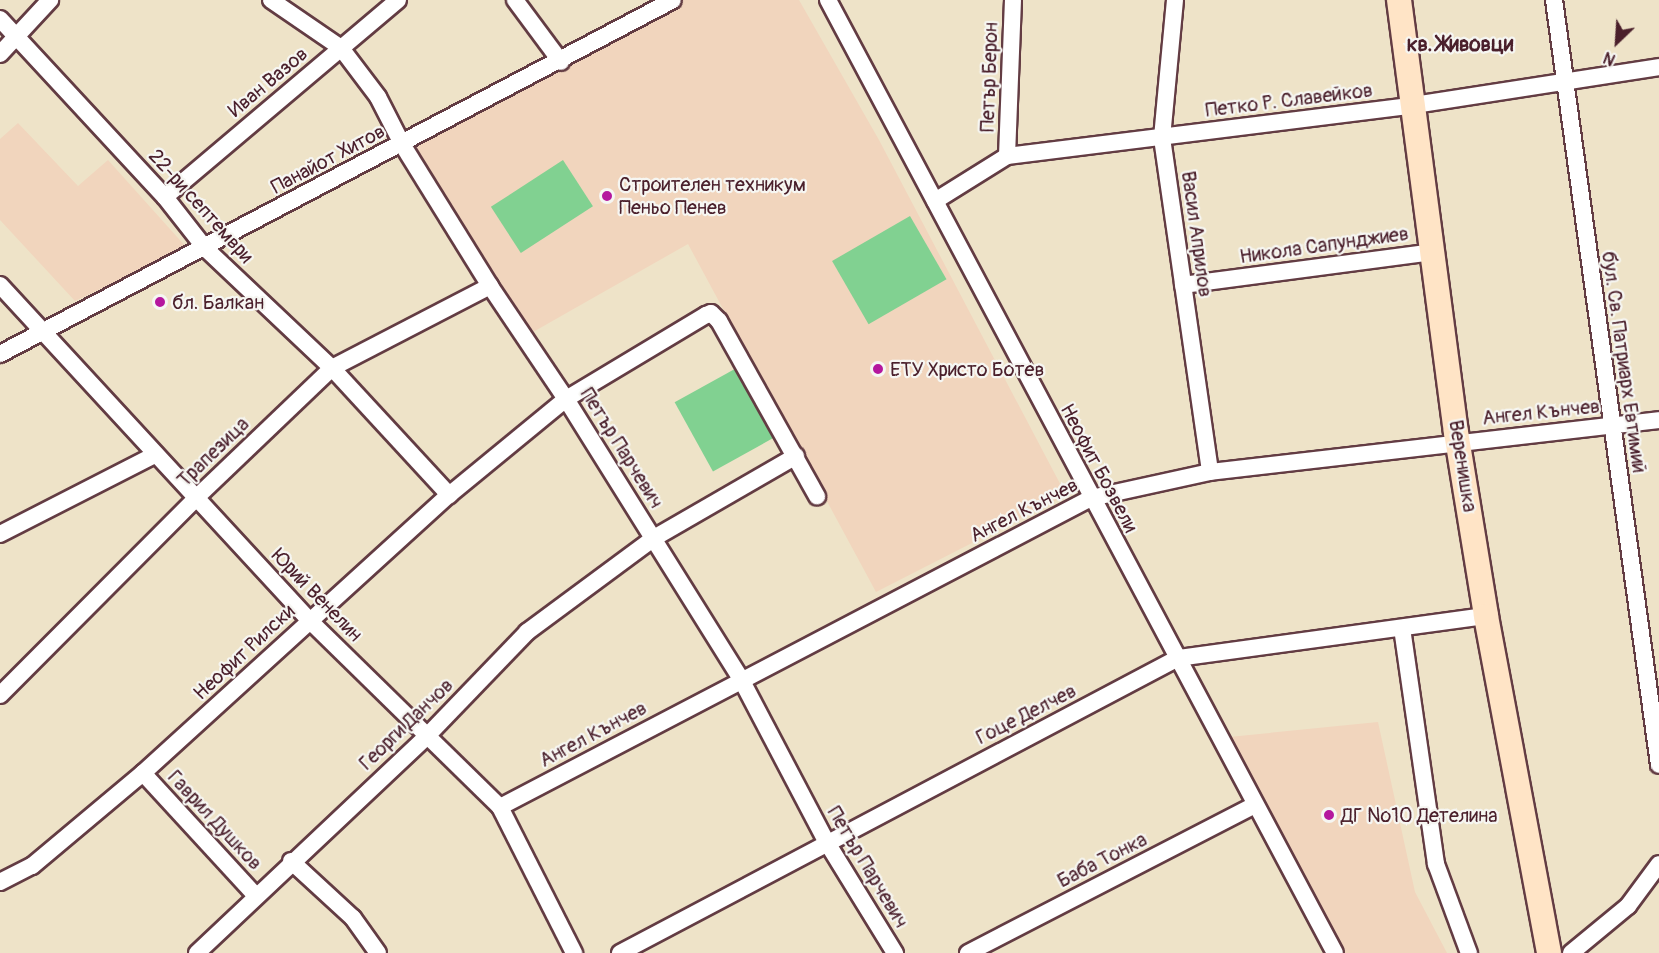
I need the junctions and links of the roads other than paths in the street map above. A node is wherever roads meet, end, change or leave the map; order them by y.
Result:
1 (50, 0) edge
2 (398, 0) edge
3 (515, 0) edge
4 (673, 0) edge
5 (1013, 0) edge
6 (1175, 0) edge
7 (1399, 0) edge
8 (1554, 0) edge
9 (829, 1) edge
10 (278, 2) edge
11 (0, 19) edge
12 (16, 35) junction
13 (341, 48) junction
14 (0, 54) edge
15 (561, 62) junction
16 (1659, 67) edge
17 (1563, 84) junction
18 (1414, 105) junction
19 (1162, 138) junction
20 (402, 144) junction
21 (1006, 156) junction
22 (165, 197) junction
23 (935, 201) junction
24 (205, 248) junction
25 (1434, 252) junction
26 (0, 285) edge
27 (1183, 285) junction
28 (490, 286) junction
29 (41, 333) junction
30 (0, 354) edge
31 (332, 368) junction
32 (566, 399) junction
33 (1659, 420) edge
34 (1612, 426) junction
35 (1460, 444) junction
36 (156, 454) junction
37 (795, 456) junction
38 (1210, 472) junction
39 (449, 495) junction
40 (197, 496) junction
41 (817, 496) dead end
42 (1090, 498) junction
43 (0, 534) edge
44 (654, 538) junction
45 (1486, 616) junction
46 (309, 620) junction
47 (1402, 628) junction
48 (1178, 658) junction
49 (742, 681) junction
50 (0, 695) edge
51 (428, 735) junction
52 (1659, 765) edge
53 (143, 773) junction
54 (1255, 805) junction
55 (500, 807) junction
56 (826, 841) junction
57 (291, 861) junction
58 (1659, 864) edge
59 (0, 882) edge
60 (256, 896) junction
61 (1546, 929) junction
62 (1575, 951) edge
63 (197, 953) edge
64 (378, 953) edge
65 (574, 953) edge
66 (620, 953) edge
67 (896, 953) edge
68 (969, 953) edge
69 (1335, 953) edge
70 (1469, 953) edge
71 (1549, 953) edge

1 - 12 street
2 - 13 street, Иван Вазов
3 - 15 street
4 - 15 street, Панайот Хитов
5 - 21 street, Петър Берон
6 - 19 street, Васил Априлов
7 - 18 main road, Веренишка
8 - 17 street, бул. Св. Патриарх Евтимий
9 - 23 street, Неофит Бозвели
10 - 13 street, Петър Парчевич
11 - 12 street, 22-ри септември
12 - 14 street
12 - 22 street, 22-ри септември
13 - 20 street, Петър Парчевич
13 - 22 street, Иван Вазов
15 - 20 street, Панайот Хитов
16 - 17 street, Петко Р. Славейков
17 - 18 street, Петко Р. Славейков
17 - 34 street, бул. Св. Патриарх Евтимий
18 - 19 street, Петко Р. Славейков
18 - 25 main road, Веренишка
19 - 21 street, Петко Р. Славейков
19 - 27 street, Васил Априлов
20 - 24 street, Панайот Хитов
20 - 28 street, Петър Парчевич
21 - 23 street, Петко Р. Славейков
22 - 24 street, 22-ри септември
23 - 42 street, Неофит Бозвели
24 - 29 street, Панайот Хитов
24 - 31 street, 22-ри септември
25 - 27 street, Никола Сапунджиев
25 - 35 main road, Веренишка
26 - 29 street, Юрий Венелин
27 - 38 street, Васил Априлов
28 - 31 street, Трапезица
28 - 32 street, Петър Парчевич
29 - 30 street, Панайот Хитов
29 - 36 street, Юрий Венелин
31 - 39 street, 22-ри септември
31 - 40 street, Трапезица
32 - 37 street, Неофит Рилски
32 - 39 street, Неофит Рилски
32 - 44 street, Петър Парчевич
33 - 34 street, Ангел Кънчев
34 - 35 street, Ангел Кънчев
34 - 52 street, бул. Св. Патриарх Евтимий
35 - 38 street, Ангел Кънчев
35 - 45 main road, Веренишка
36 - 40 street, Юрий Венелин
36 - 43 street
37 - 41 street
37 - 44 street, Георги Данчов
38 - 42 street, Ангел Кънчев
39 - 46 street, Неофит Рилски
40 - 46 street, Юрий Венелин
40 - 50 street, Трапезица
42 - 48 street, Неофит Бозвели
42 - 49 street, Ангел Кънчев
44 - 49 street, Петър Парчевич
44 - 51 street, Георги Данчов
45 - 47 street, Гоце Делчев
45 - 61 main road, Веренишка
46 - 51 street, Юрий Венелин
46 - 53 street, Неофит Рилски
47 - 48 street, Гоце Делчев
47 - 70 street
48 - 54 street, Неофит Бозвели
48 - 56 street, Гоце Делчев
49 - 55 street, Ангел Кънчев
49 - 56 street, Петър Парчевич
51 - 55 street, Юрий Венелин
51 - 57 street, Георги Данчов
53 - 59 street, Неофит Рилски
53 - 60 street, Гаврил Душков
54 - 68 street, Баба Тонка
54 - 69 street, Неофит Бозвели
55 - 65 street, Юрий Венелин
56 - 66 street, Гоце Делчев
56 - 67 street, Петър Парчевич
57 - 60 street, Георги Данчов
57 - 64 street
58 - 62 street
60 - 63 street, Георги Данчов
61 - 62 main road, Веренишка
61 - 71 main road, Веренишка

